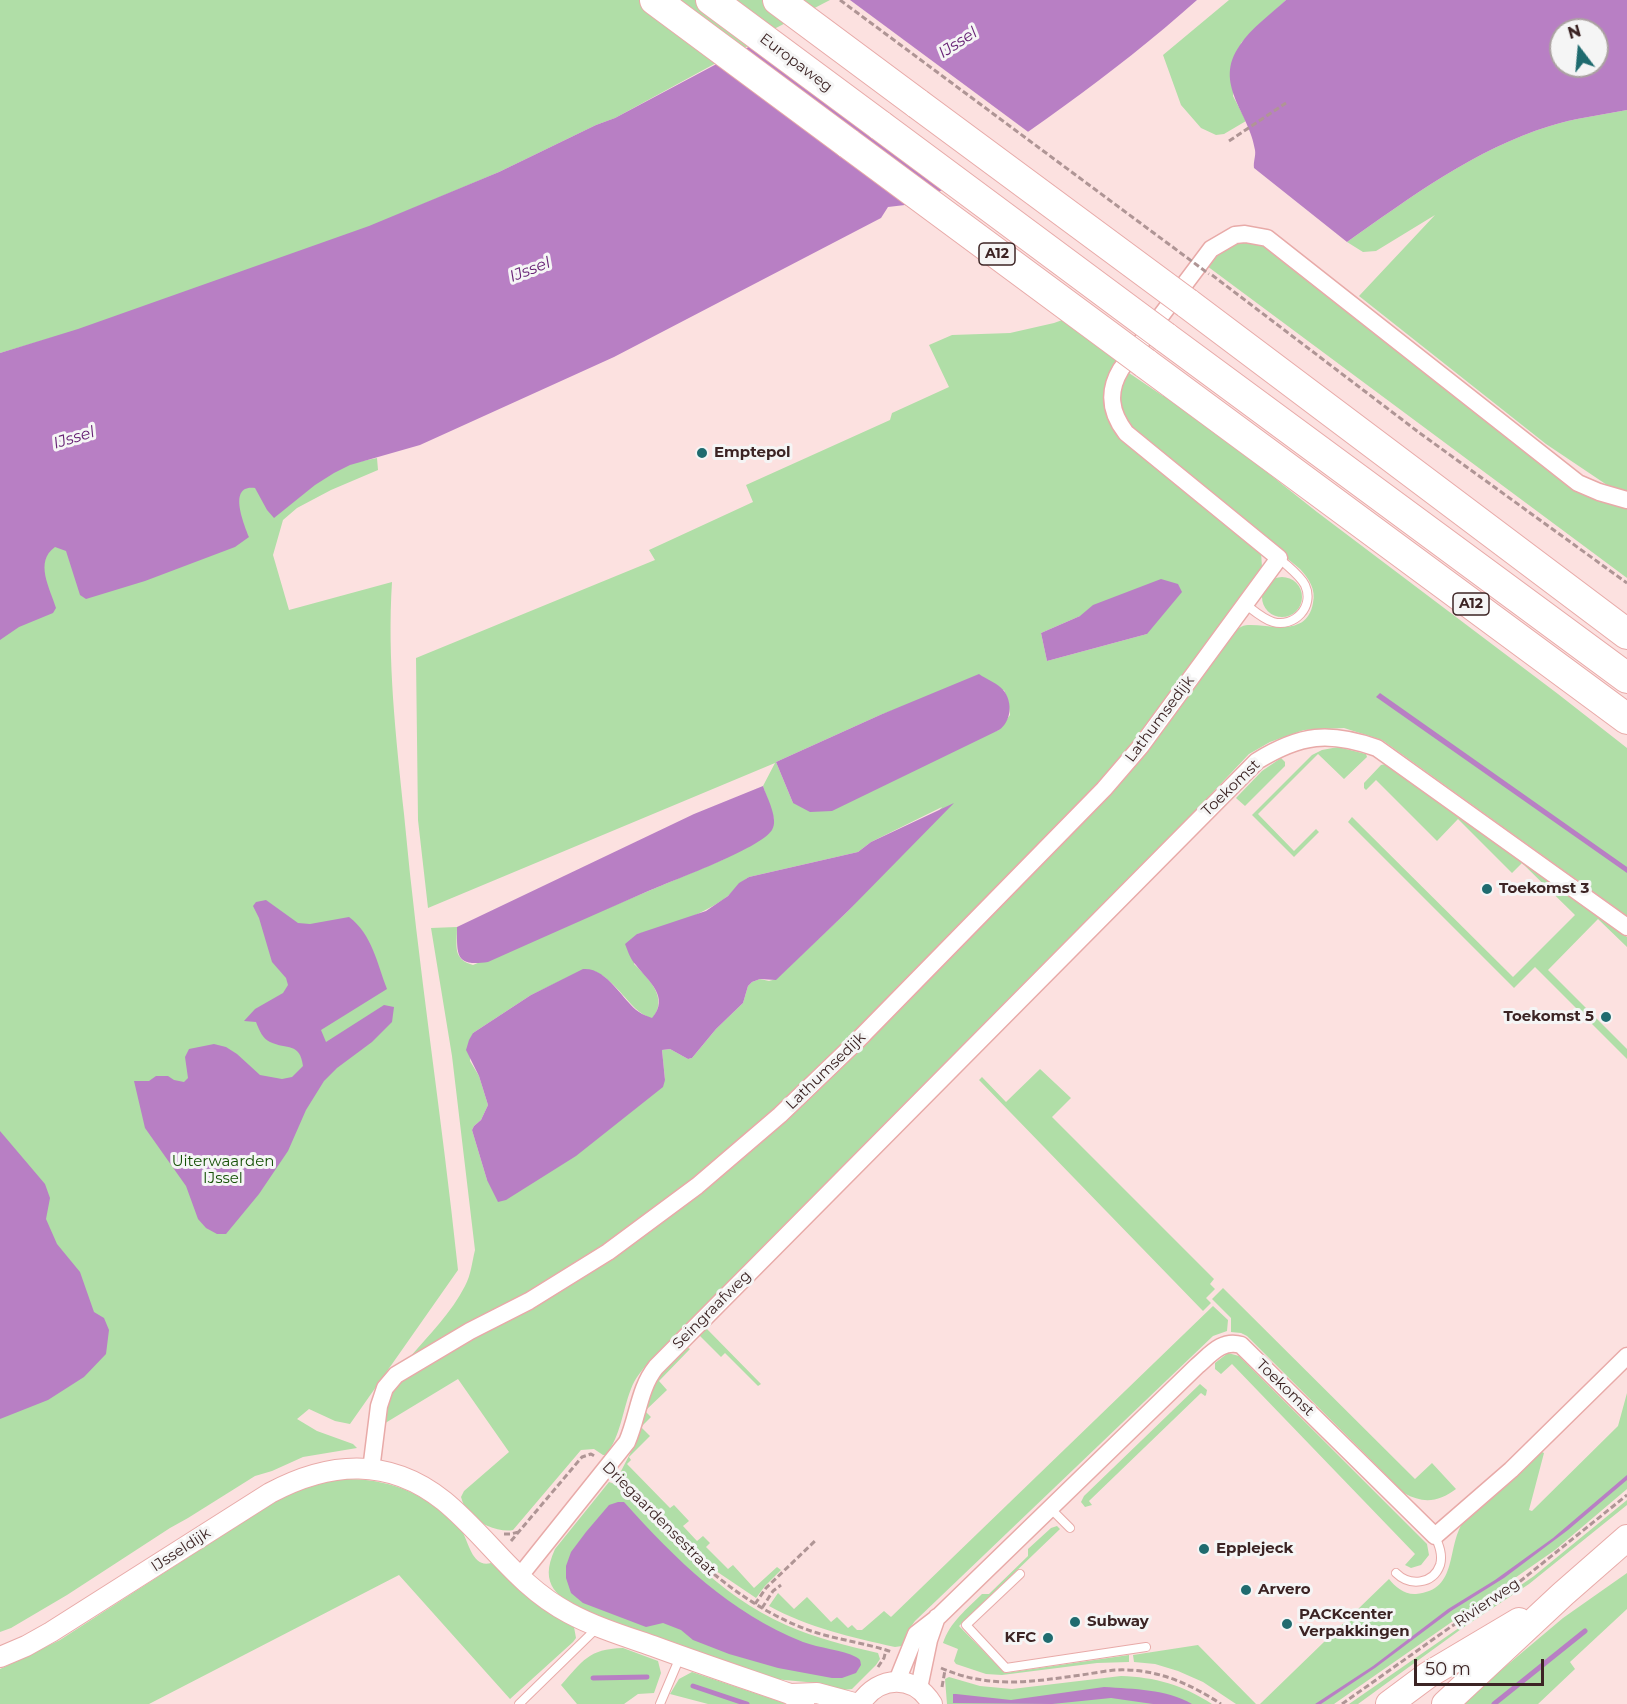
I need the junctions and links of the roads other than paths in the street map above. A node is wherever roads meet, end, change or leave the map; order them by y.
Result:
1 (655, 0) edge
2 (711, 0) edge
3 (778, 0) edge
4 (1627, 500) edge
5 (1279, 558) junction
6 (1244, 604) junction
7 (1627, 634) edge
8 (1627, 678) edge
9 (1627, 719) edge
10 (1627, 927) edge
11 (949, 1073) joint
12 (1627, 1356) edge
13 (371, 1470) junction
14 (1049, 1508) junction
15 (1070, 1528) dead end
16 (1435, 1536) junction
17 (1627, 1538) edge
18 (1396, 1573) dead end
19 (1020, 1574) dead end
20 (519, 1577) junction
21 (1563, 1594) junction
22 (938, 1617) junction
23 (598, 1627) junction
24 (1146, 1647) dead end
25 (681, 1656) junction
26 (0, 1657) edge
27 (897, 1681) junction
28 (919, 1688) junction
29 (797, 1699) edge
30 (519, 1704) edge
31 (660, 1704) edge
32 (859, 1704) edge
33 (932, 1704) edge
34 (1389, 1704) edge
35 (1444, 1704) edge

1 - 9 highway, A12, bridge
2 - 8 highway, Europaweg / A12, bridge
3 - 7 highway, bridge
4 - 5 street
5 - 6 street, Lathumsedijk
5 - 6 lane
6 - 13 street, Lathumsedijk
10 - 11 street, Toekomst
11 - 20 street, Seingraafweg
12 - 16 street
13 - 20 street
13 - 26 street, IJsseldijk
14 - 15 lane
14 - 16 street, Toekomst
14 - 22 street, Toekomst
16 - 18 lane
17 - 21 main road, Rivierweg
19 - 24 lane
20 - 23 street
21 - 34 main road, Rivierweg
21 - 35 main road, Rivierweg
22 - 27 street, Toekomst
22 - 28 street, Toekomst
23 - 25 street
23 - 30 lane
25 - 29 street
25 - 31 lane
27 - 28 street
27 - 32 street
28 - 33 street
29 - 32 street

